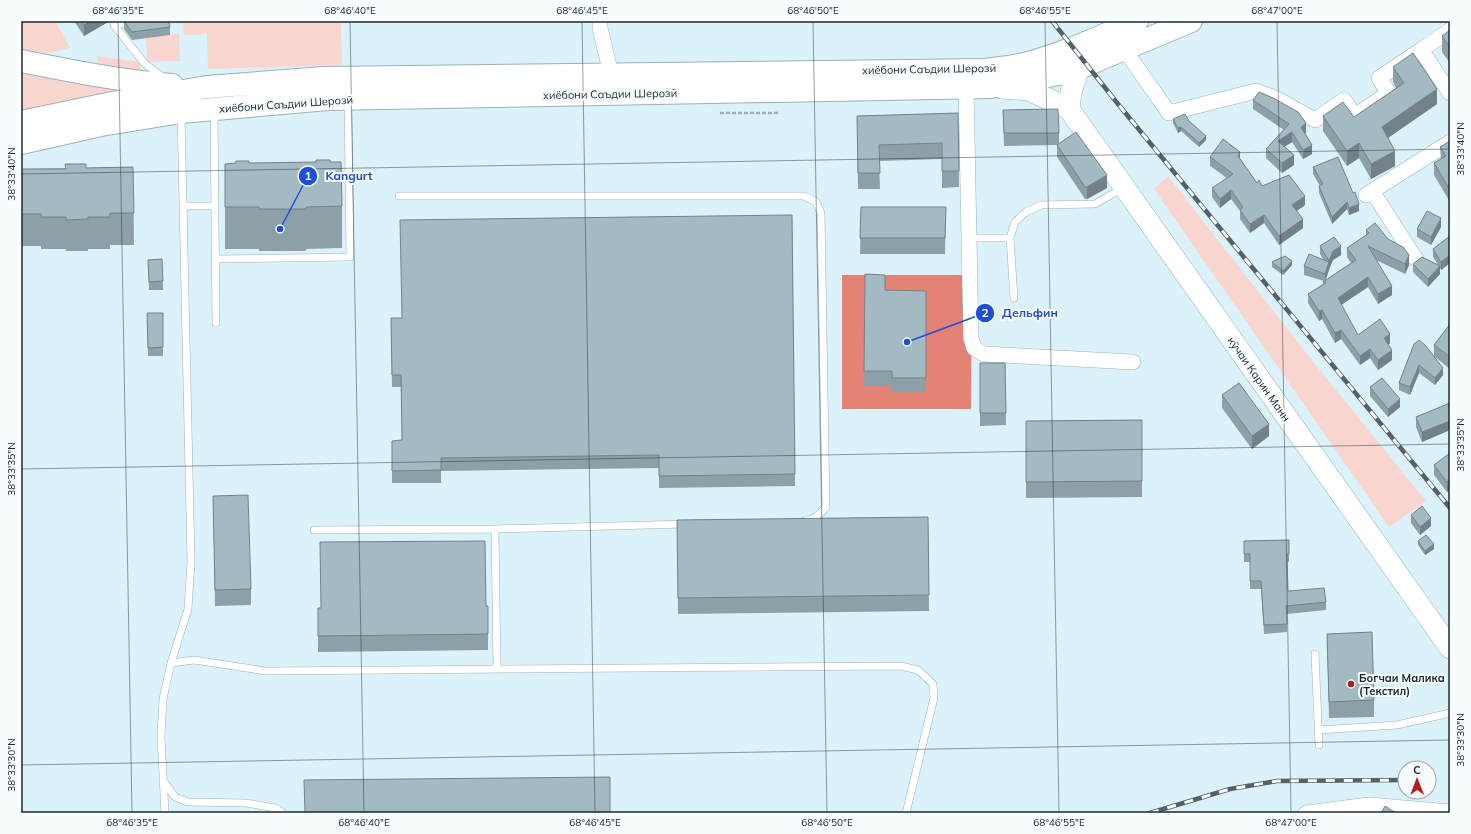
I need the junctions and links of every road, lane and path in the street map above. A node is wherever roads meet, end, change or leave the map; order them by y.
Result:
1 (139, 21) edge
2 (600, 21) edge
3 (1137, 21) edge
4 (1191, 21) edge
5 (1450, 30) edge
6 (1124, 49) junction
7 (1421, 50) junction
8 (24, 60) edge
9 (1079, 68) junction
10 (611, 74) junction
11 (173, 85) junction
12 (207, 87) junction
13 (966, 87) junction
14 (990, 87) junction
15 (1450, 93) edge
16 (348, 99) junction
17 (214, 109) junction
18 (1069, 109) junction
19 (181, 112) junction
20 (720, 113) dead end
21 (779, 113) dead end
22 (21, 122) edge
23 (1450, 142) edge
24 (21, 143) edge
25 (342, 186) edge
26 (349, 186) junction
27 (215, 187) junction
28 (223, 187) edge
29 (1123, 187) junction
30 (399, 196) dead end
31 (183, 206) junction
32 (215, 206) junction
33 (969, 238) junction
34 (1010, 238) junction
35 (1415, 258) dead end
36 (215, 259) junction
37 (1014, 298) dead end
38 (216, 323) dead end
39 (1133, 362) dead end
40 (800, 521) edge
41 (690, 524) edge
42 (495, 529) junction
43 (314, 530) dead end
44 (1450, 648) edge
45 (1315, 654) dead end
46 (171, 663) junction
47 (497, 669) junction
48 (1450, 713) edge
49 (1318, 730) junction
50 (1319, 745) dead end
51 (163, 780) junction
52 (1450, 812) edge
53 (165, 813) edge
54 (283, 813) edge
55 (906, 813) edge
56 (1306, 813) edge

1 - 11 lane
2 - 10 street
3 - 10 highway, хиёбони Саъдии Шерозӣ
4 - 6 highway, хиёбони Саъдии Шерозӣ
5 - 7 street
6 - 7 street
6 - 9 highway, хиёбони Саъдии Шерозӣ
7 - 15 street
8 - 11 highway
9 - 14 highway, хиёбони Саъдии Шерозӣ
9 - 18 street
10 - 12 highway, хиёбони Саъдии Шерозӣ
11 - 12 highway
12 - 22 highway, хиёбони Саъдии Шерозӣ
13 - 14 highway, хиёбони Саъдии Шерозӣ
13 - 16 highway, хиёбони Саъдии Шерозӣ
13 - 33 street
14 - 18 street, кӯчаи Карин Манн
16 - 17 highway, хиёбони Саъдии Шерозӣ
16 - 26 lane
17 - 19 highway, хиёбони Саъдии Шерозӣ
17 - 27 lane
18 - 29 street, кӯчаи Карин Манн
19 - 24 highway, хиёбони Саъдии Шерозӣ
19 - 31 lane
20 - 21 path
23 - 35 street
25 - 26 lane
26 - 36 lane
27 - 28 lane
27 - 32 lane
29 - 34 lane
29 - 44 street, кӯчаи Карин Манн
30 - 40 lane
31 - 32 lane
31 - 46 lane
32 - 36 lane
33 - 34 lane
33 - 39 street
34 - 37 lane
36 - 38 lane
41 - 42 lane
42 - 43 lane
42 - 47 lane
45 - 49 lane
46 - 47 lane
46 - 51 lane
47 - 55 lane
48 - 49 lane
49 - 50 lane
51 - 53 lane
51 - 54 lane
52 - 56 street

